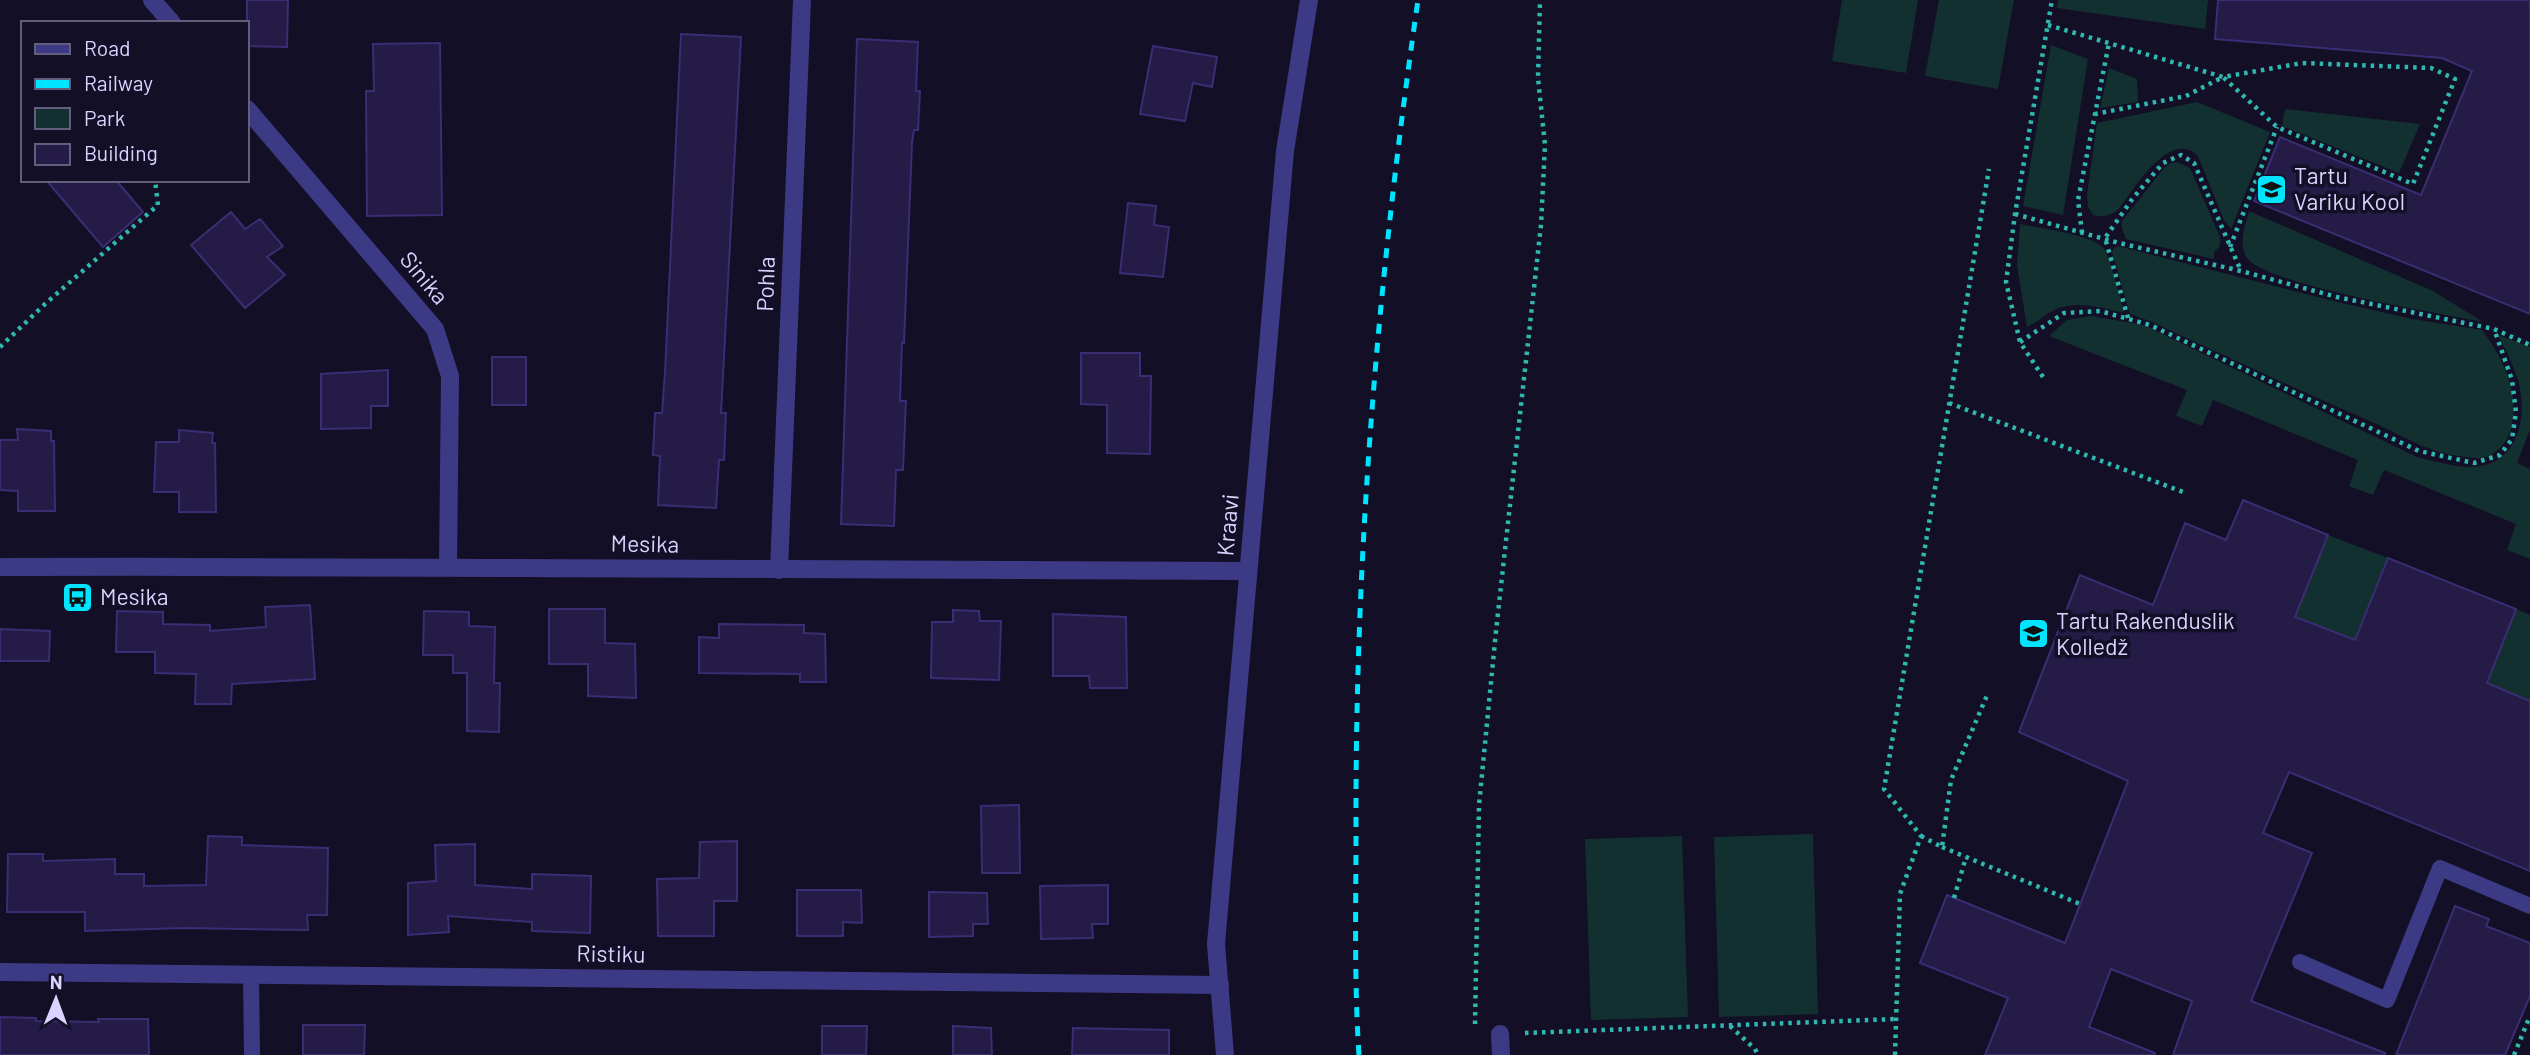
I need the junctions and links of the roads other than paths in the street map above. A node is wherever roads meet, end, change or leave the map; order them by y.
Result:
1 (152, 0) edge
2 (802, 0) edge
3 (1309, 0) edge
4 (170, 21) edge
5 (248, 110) edge
6 (448, 567) junction
7 (0, 568) edge
8 (779, 570) junction
9 (1248, 571) junction
10 (2530, 906) edge
11 (2300, 962) dead end
12 (0, 972) edge
13 (251, 975) junction
14 (1220, 985) junction
15 (1500, 1034) road end
16 (252, 1055) edge
17 (1225, 1055) edge
18 (1501, 1055) edge

1 - 4 street
2 - 8 street, Pohla
3 - 9 street, Kraavi
5 - 6 street, Sinika
6 - 7 street, Mesika
6 - 8 street, Mesika
8 - 9 street, Mesika
9 - 14 street, Kraavi
10 - 11 lane
12 - 13 street, Ristiku
13 - 14 street, Ristiku
13 - 16 lane
14 - 17 street, Kraavi
15 - 18 street

